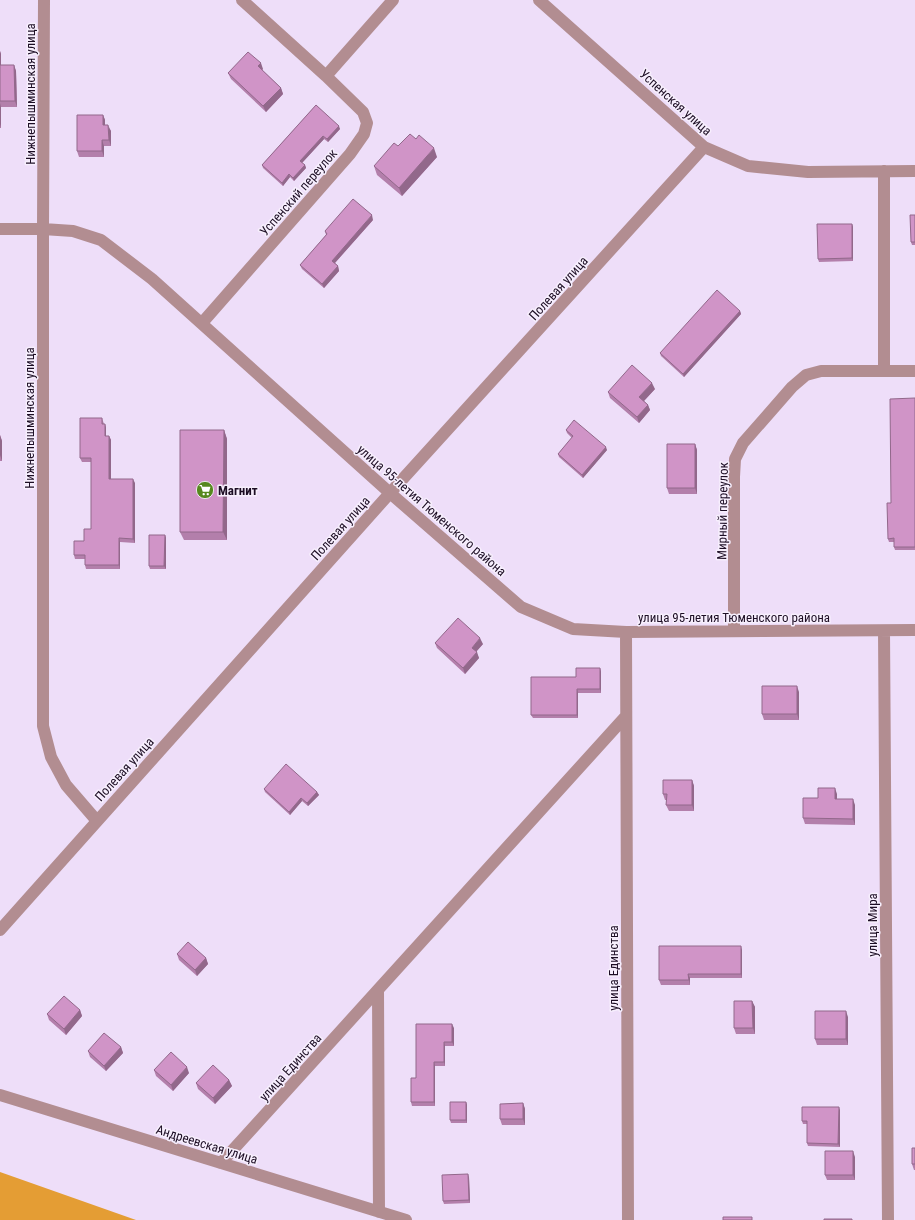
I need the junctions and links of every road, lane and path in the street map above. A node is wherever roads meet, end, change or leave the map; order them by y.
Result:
1 (44, 0) edge
2 (242, 0) edge
3 (393, 0) edge
4 (539, 0) edge
5 (326, 76) junction
6 (704, 147) junction
7 (884, 171) junction
8 (915, 171) edge
9 (0, 229) edge
10 (43, 229) junction
11 (202, 323) junction
12 (884, 371) junction
13 (915, 371) edge
14 (390, 493) junction
15 (884, 630) junction
16 (915, 630) edge
17 (734, 631) junction
18 (626, 632) junction
19 (626, 716) junction
20 (97, 821) junction
21 (0, 930) edge
22 (378, 990) junction
23 (0, 1095) edge
24 (221, 1163) junction
25 (379, 1212) junction
26 (406, 1220) edge
27 (628, 1220) edge
28 (888, 1220) edge

1 - 10 street, Нижнепышминская улица
2 - 5 street, Успенский переулок
3 - 5 street
4 - 6 street, Успенская улица
5 - 11 street, Успенский переулок
6 - 7 street, Успенская улица
6 - 14 street, Полевая улица
7 - 8 street, Успенская улица
7 - 12 street
9 - 10 street, улица 95-летия Тюменского района
10 - 11 street, улица 95-летия Тюменского района
10 - 20 street, Нижнепышминская улица
11 - 14 street, улица 95-летия Тюменского района
12 - 13 street, Мирный переулок
12 - 17 street, Мирный переулок
14 - 18 street, улица 95-летия Тюменского района
14 - 20 street, Полевая улица
15 - 16 street, улица 95-летия Тюменского района
15 - 17 street, улица 95-летия Тюменского района
15 - 28 street, улица Мира
17 - 18 street, улица 95-летия Тюменского района
18 - 19 street, улица Единства
19 - 22 street, улица Единства
19 - 27 street, улица Единства
20 - 21 street, Полевая улица
22 - 24 street, улица Единства
22 - 25 street
23 - 24 street, Андреевская улица
24 - 25 street, Андреевская улица
25 - 26 street, Андреевская улица

